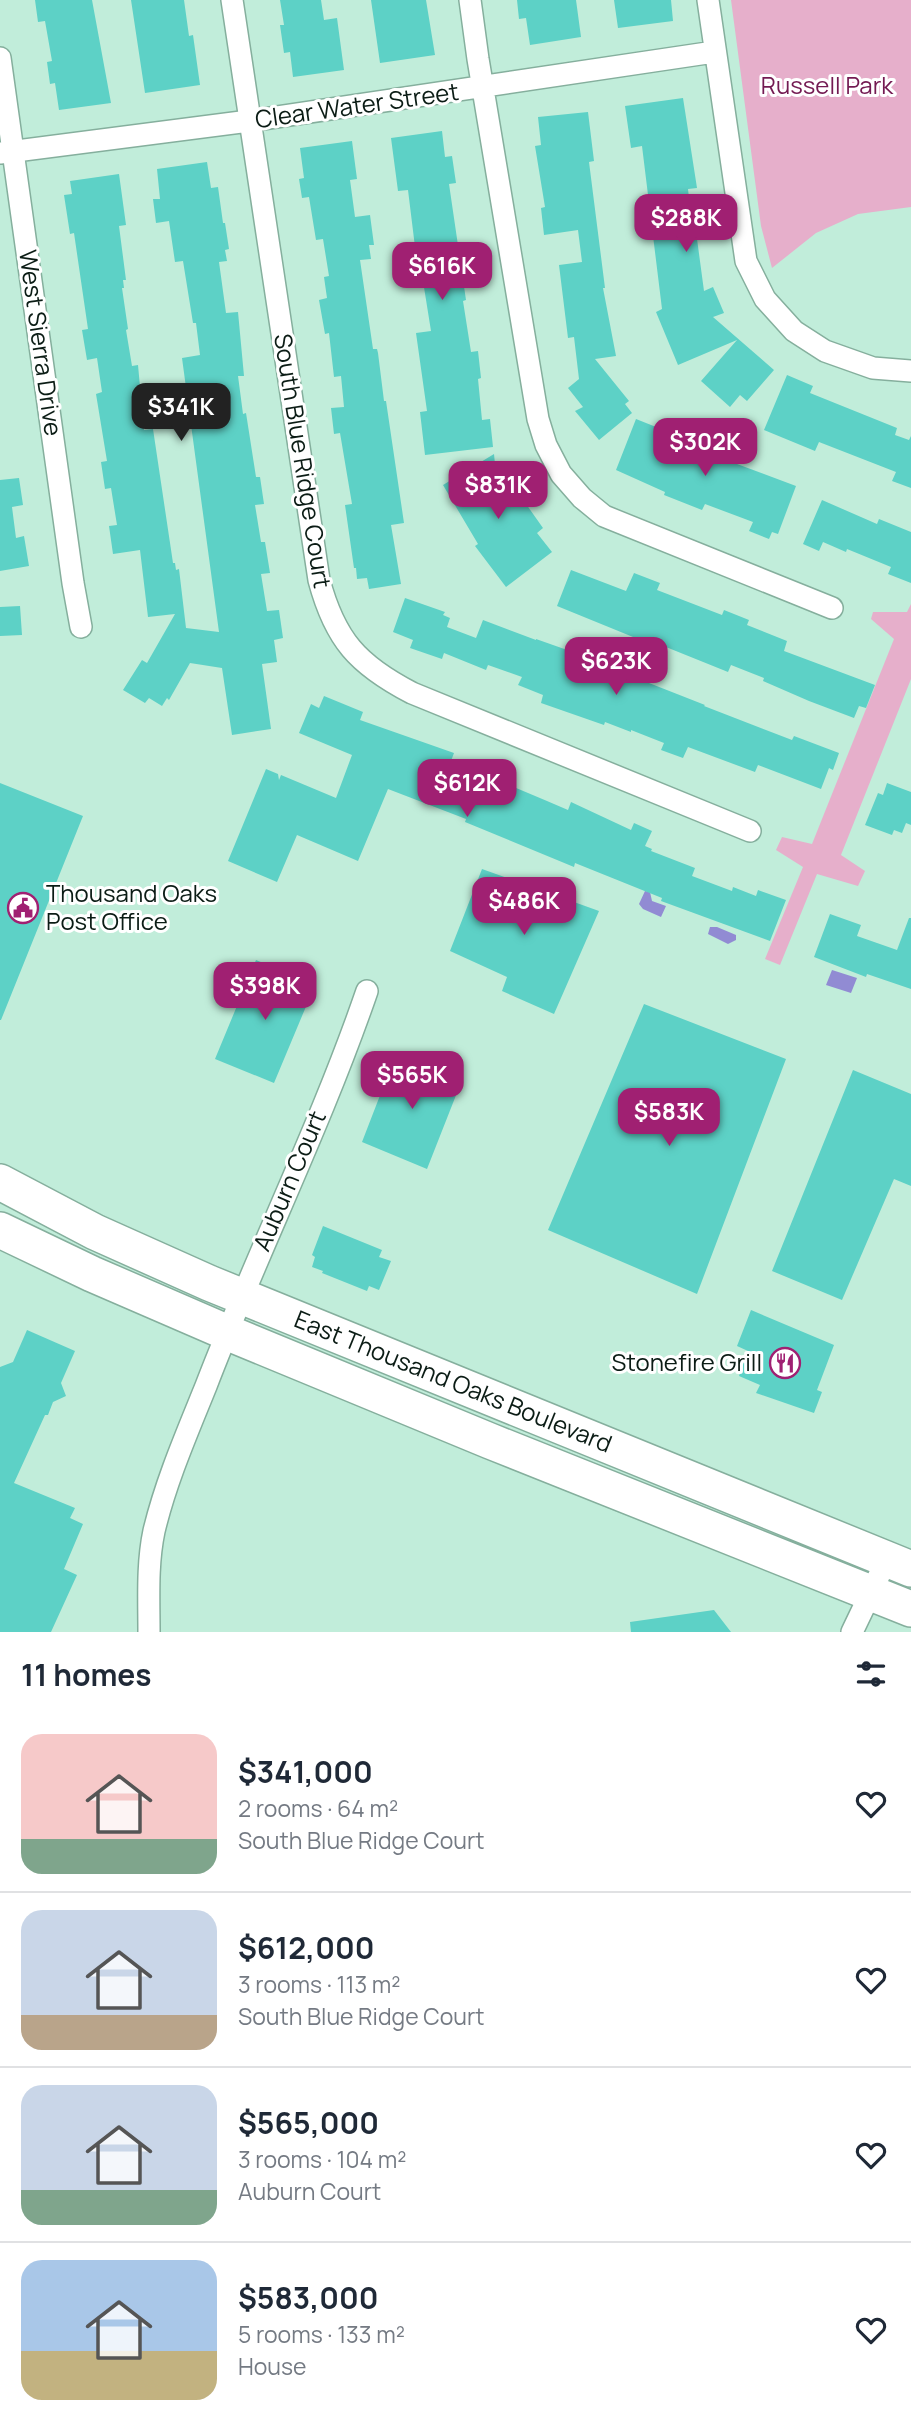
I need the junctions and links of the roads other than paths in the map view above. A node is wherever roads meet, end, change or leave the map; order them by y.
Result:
1 (232, 0) edge
2 (470, 0) edge
3 (708, 0) edge
4 (714, 52) junction
5 (0, 58) edge
6 (484, 88) junction
7 (248, 121) junction
8 (6, 152) edge
9 (911, 371) edge
10 (832, 608) dead end
11 (81, 627) dead end
12 (750, 831) dead end
13 (367, 991) dead end
14 (0, 1182) edge
15 (0, 1230) edge
16 (241, 1296) junction
17 (226, 1332) junction
18 (899, 1564) edge
19 (870, 1593) junction
20 (911, 1609) edge
21 (149, 1632) edge
22 (852, 1632) edge

1 - 7 street, South Blue Ridge Court
2 - 6 street
3 - 4 street
4 - 6 street, Clear Water Street
4 - 9 street
5 - 8 street, West Sierra Drive
6 - 7 street, Clear Water Street
6 - 10 street
7 - 8 street, Clear Water Street
7 - 12 street, South Blue Ridge Court
8 - 11 street, West Sierra Drive
13 - 16 street, Auburn Court
14 - 16 main road, East Thousand Oaks Boulevard
15 - 17 main road, East Thousand Oaks Boulevard
16 - 17 street, Auburn Court
16 - 18 main road, East Thousand Oaks Boulevard
17 - 19 main road, East Thousand Oaks Boulevard
17 - 21 street, Auburn Court
18 - 19 street
19 - 20 main road, East Thousand Oaks Boulevard
19 - 22 street

